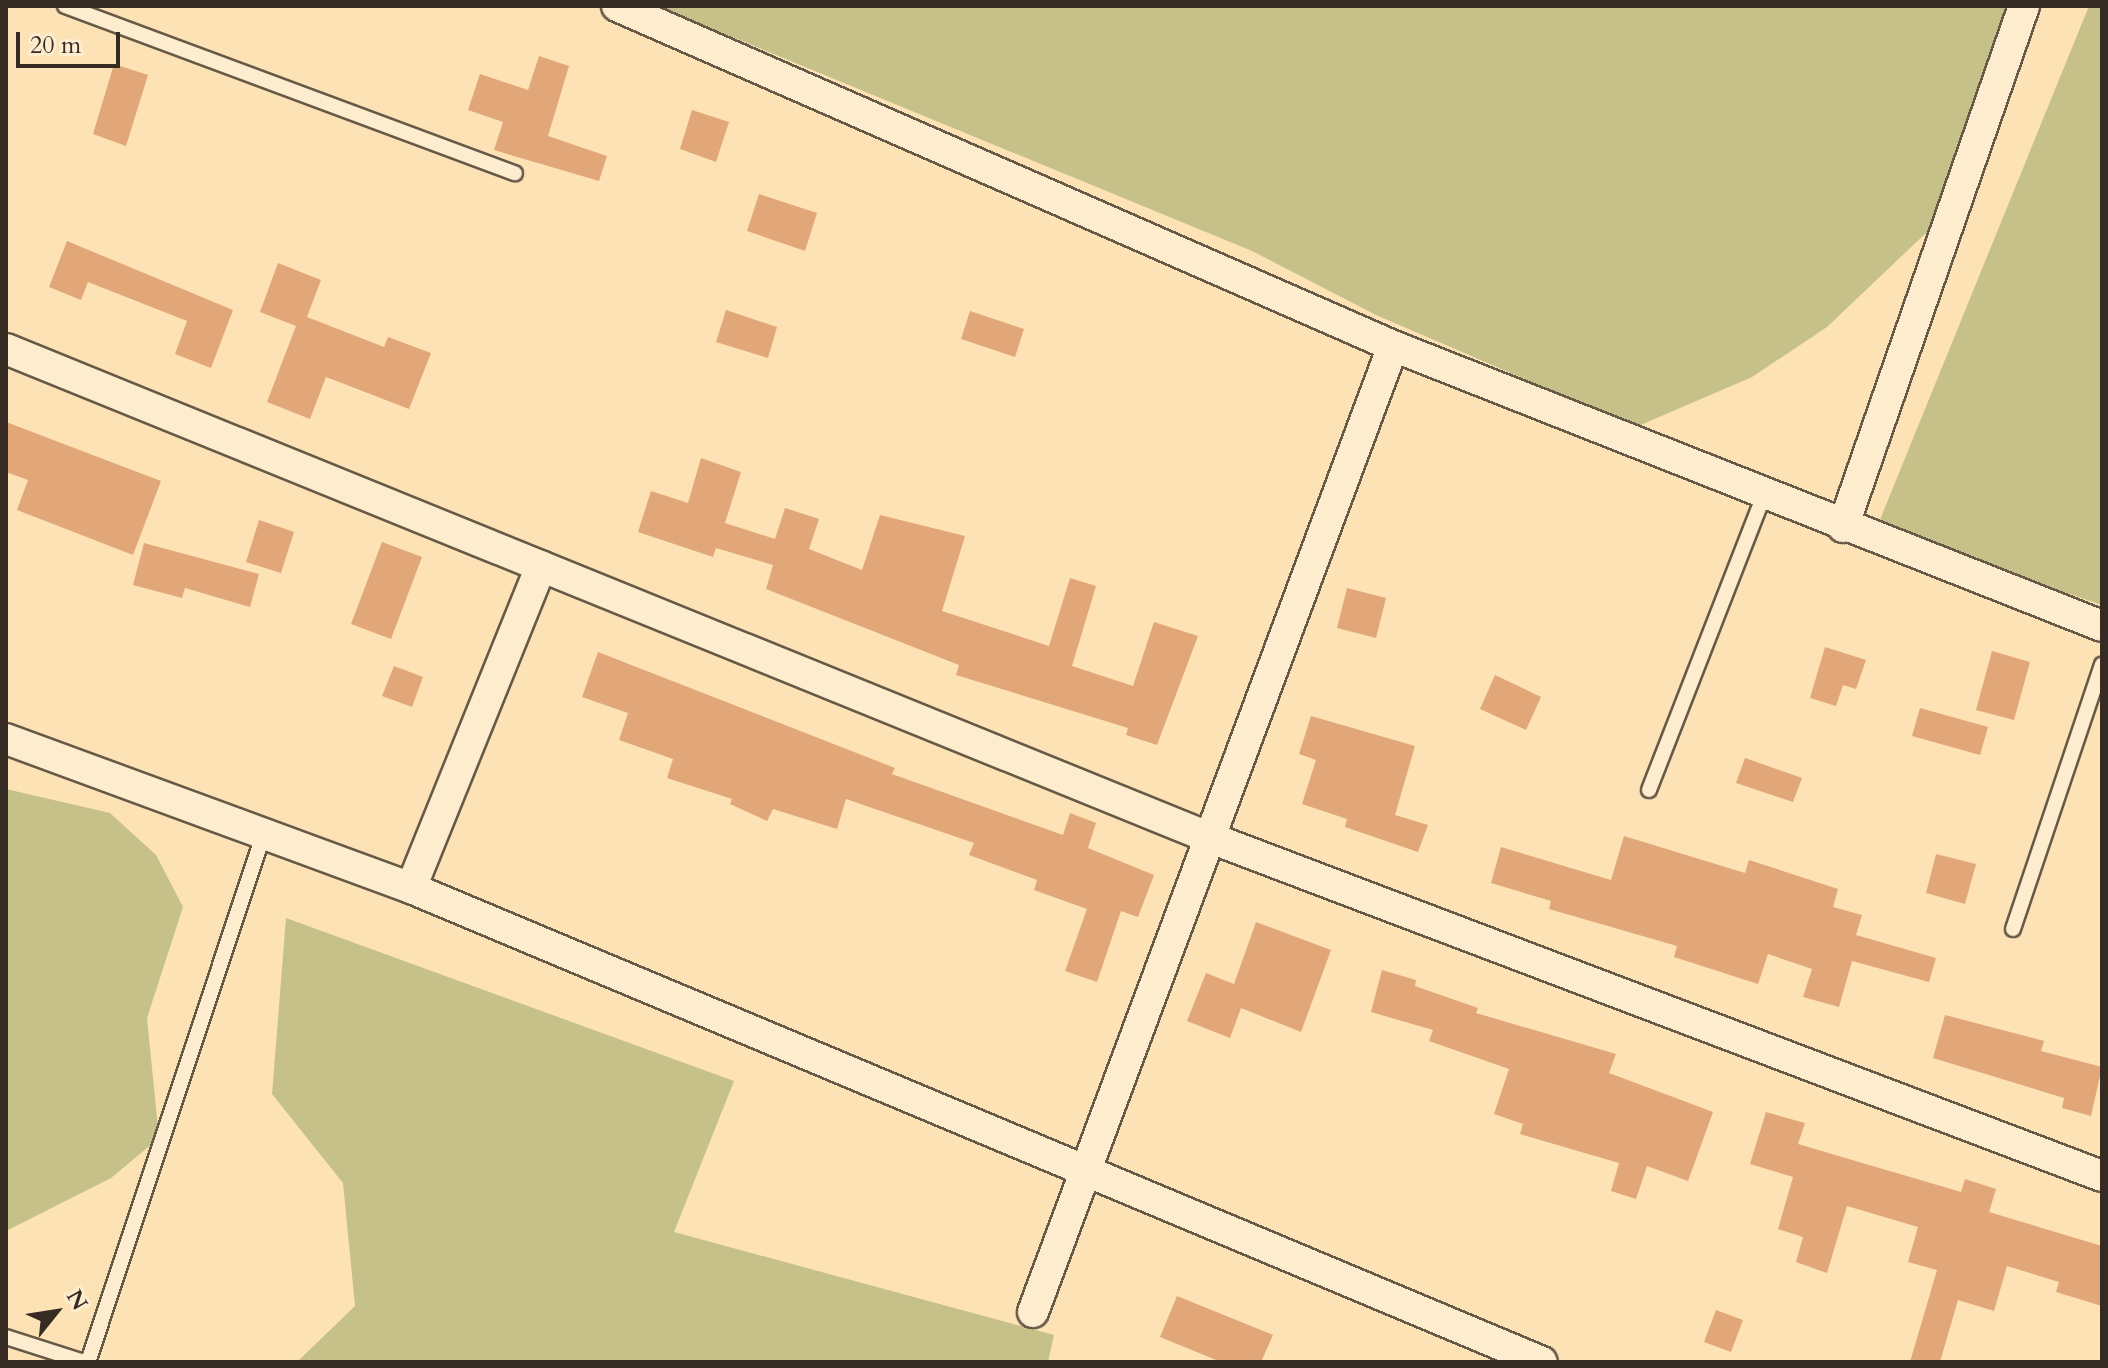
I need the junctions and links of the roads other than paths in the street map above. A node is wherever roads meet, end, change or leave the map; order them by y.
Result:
1 (65, 6) edge
2 (617, 6) edge
3 (2024, 6) edge
4 (515, 173) dead end
5 (1393, 346) junction
6 (6, 349) edge
7 (1764, 495) junction
8 (1843, 527) junction
9 (541, 566) junction
10 (2102, 626) edge
11 (2102, 665) edge
12 (6, 739) edge
13 (1649, 790) dead end
14 (263, 836) junction
15 (1208, 837) junction
16 (411, 888) junction
17 (2013, 929) dead end
18 (1084, 1174) junction
19 (2102, 1176) edge
20 (1033, 1312) dead end
21 (6, 1337) edge
22 (86, 1362) edge
23 (1542, 1362) edge

1 - 4 lane
2 - 5 street
3 - 8 street
5 - 7 street
5 - 15 street
6 - 9 street
7 - 8 street
7 - 13 lane
8 - 10 street
9 - 15 street
9 - 16 street
11 - 17 lane
12 - 14 street
14 - 16 street
14 - 22 lane
15 - 18 street
15 - 19 street
16 - 18 street
18 - 20 street
18 - 23 street
21 - 22 lane

